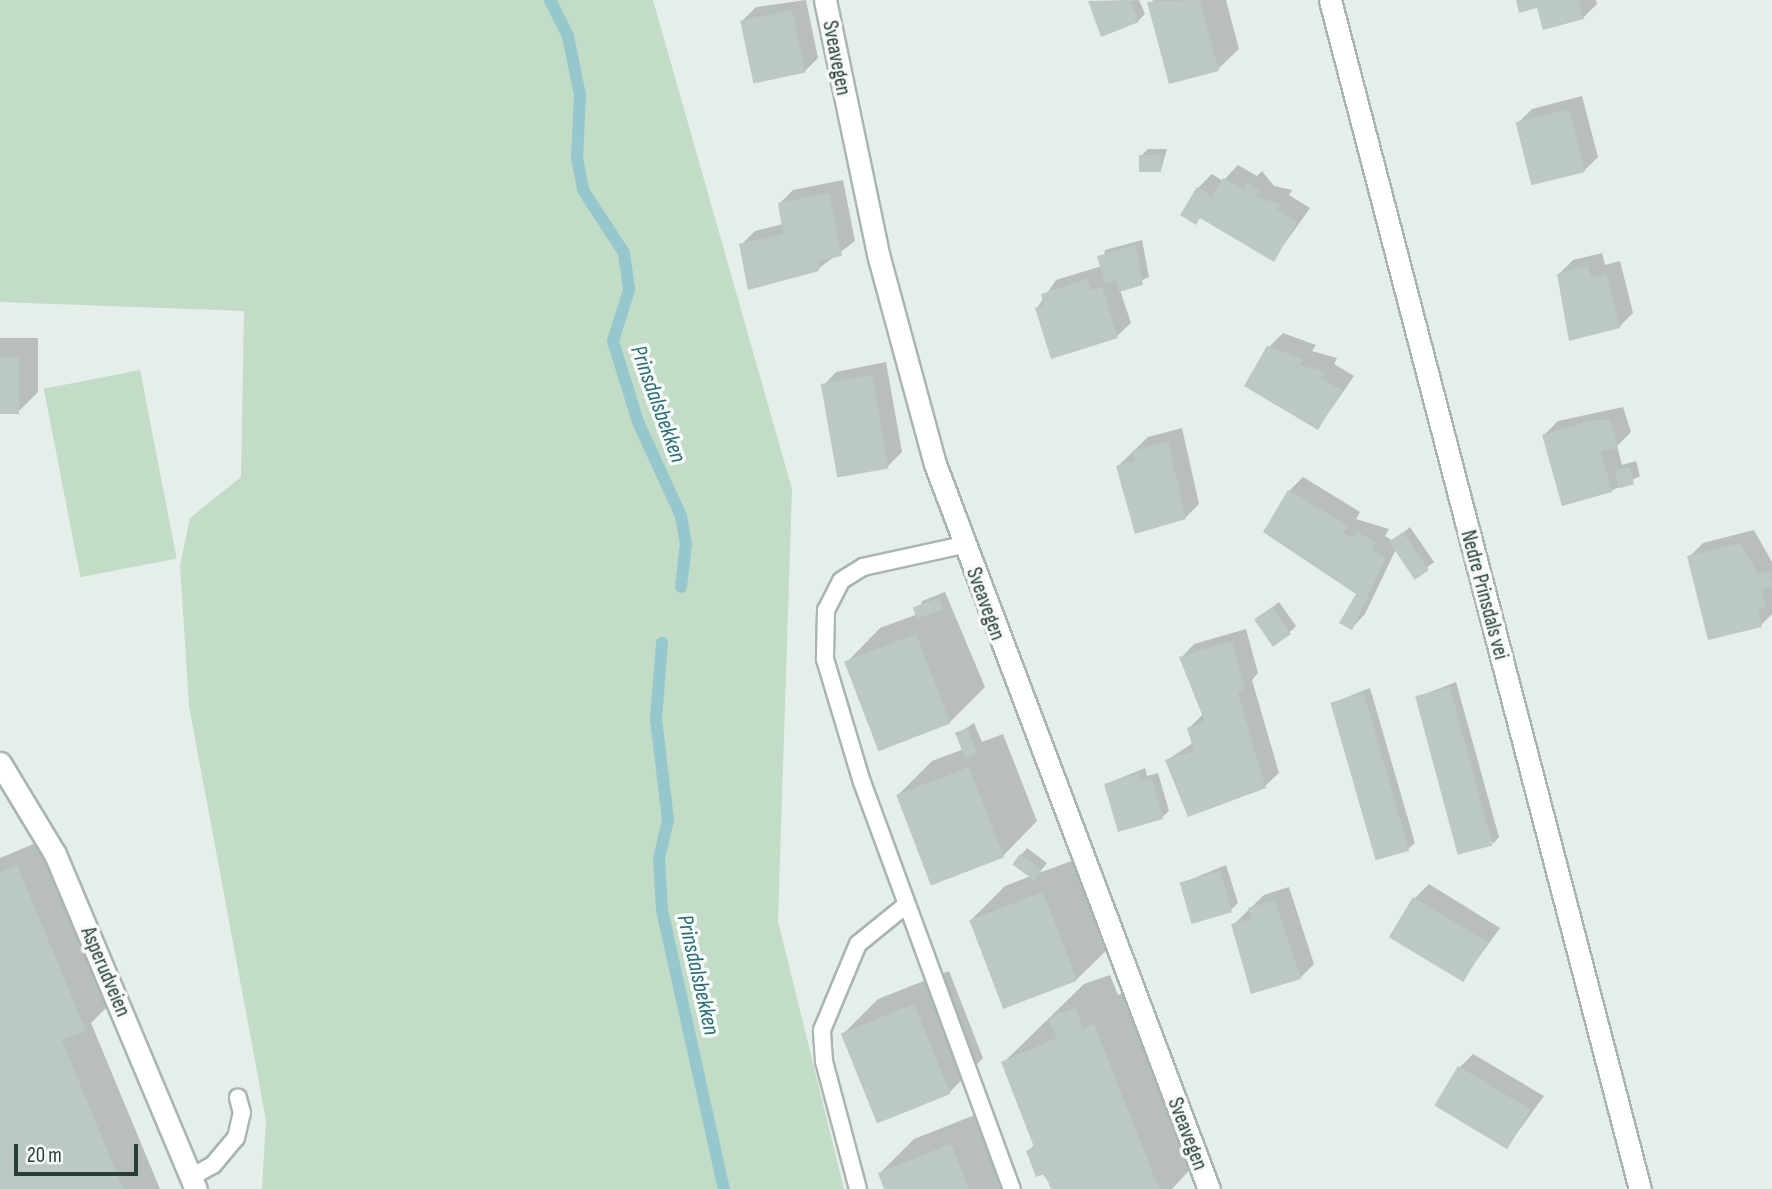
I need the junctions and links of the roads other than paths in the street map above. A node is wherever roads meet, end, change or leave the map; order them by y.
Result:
1 (825, 0) edge
2 (1330, 0) edge
3 (963, 545) junction
4 (0, 763) edge
5 (906, 905) junction
6 (239, 1098) dead end
7 (194, 1183) edge
8 (858, 1189) edge
9 (1012, 1189) edge
10 (1209, 1189) edge
11 (1640, 1189) edge

1 - 3 street, Sveavegen
2 - 11 street, Nedre Prinsdals vei
3 - 5 lane
3 - 10 street, Sveavegen
4 - 7 street, Asperudveien
5 - 8 lane
5 - 9 lane
6 - 7 lane

